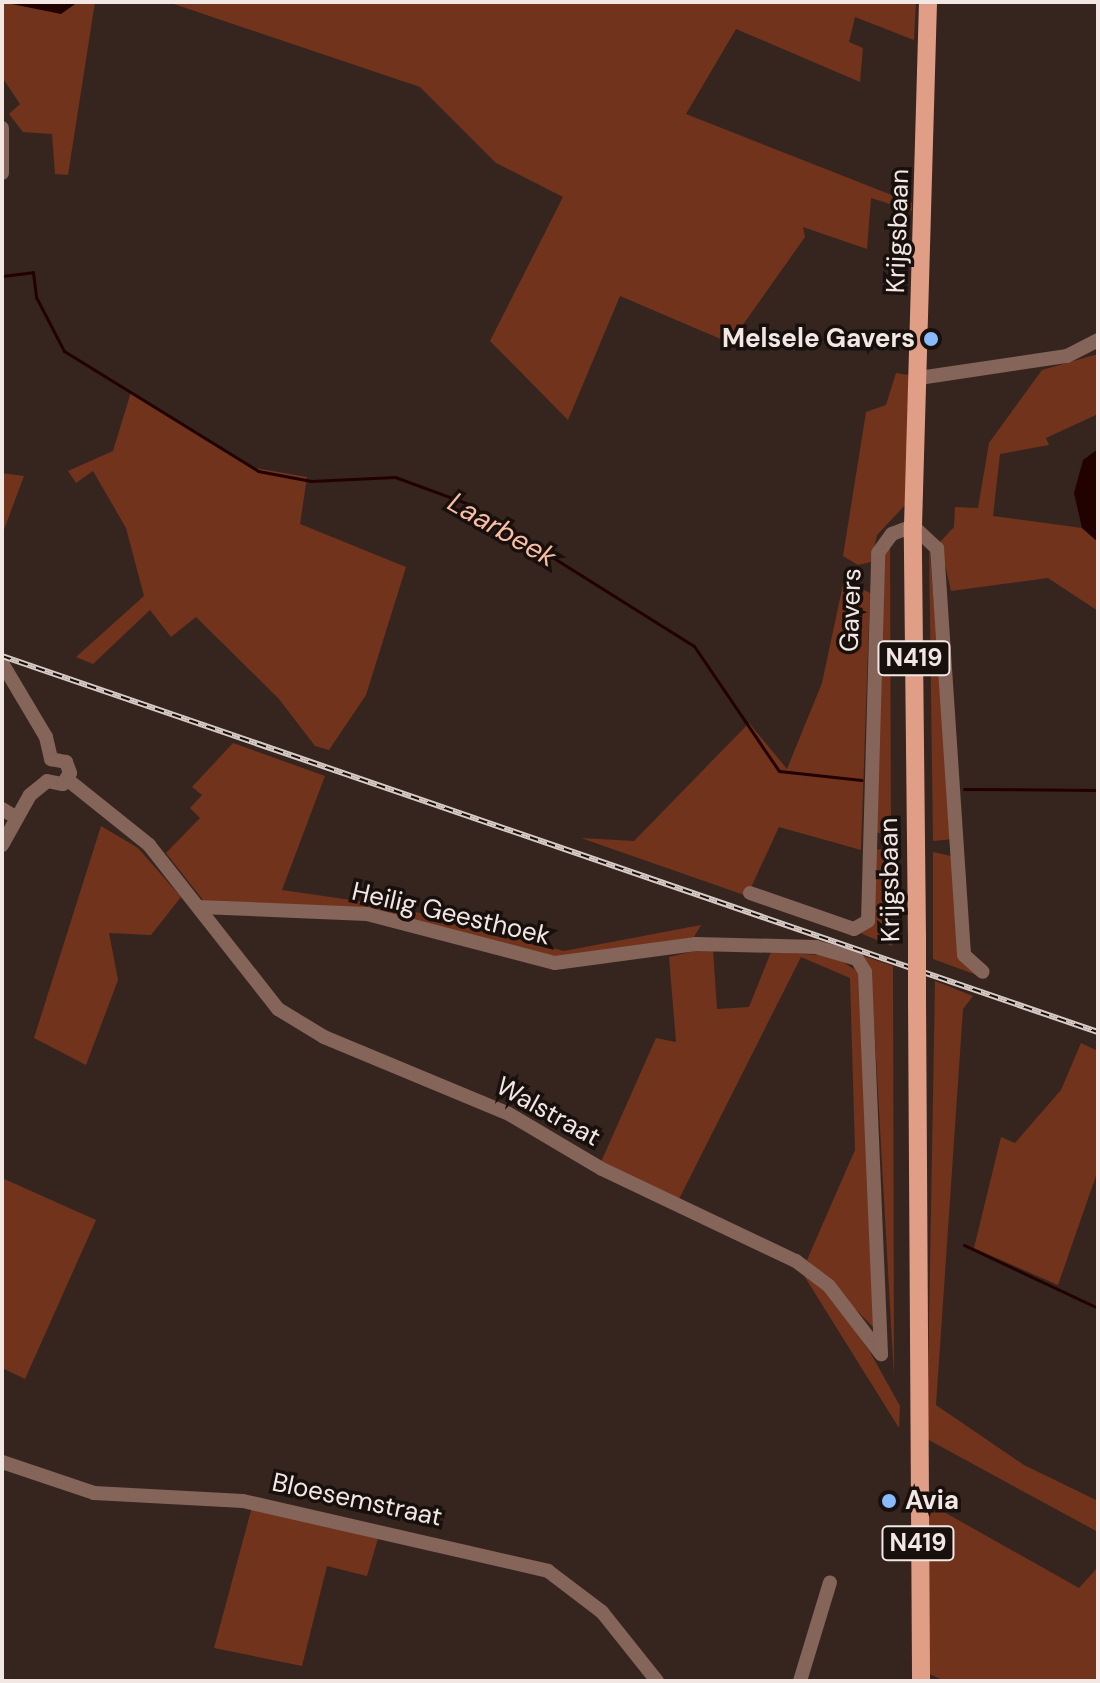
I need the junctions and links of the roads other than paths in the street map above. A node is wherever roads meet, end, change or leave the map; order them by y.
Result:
1 (928, 2) edge
2 (937, 2) edge
3 (928, 79) junction
4 (2, 128) edge
5 (2, 173) edge
6 (1098, 340) edge
7 (919, 378) junction
8 (913, 526) junction
9 (2, 664) edge
10 (51, 759) junction
11 (68, 780) junction
12 (47, 781) junction
13 (2, 809) edge
14 (17, 818) junction
15 (2, 845) edge
16 (750, 893) dead end
17 (200, 907) junction
18 (983, 972) dead end
19 (881, 1354) joint
20 (2, 1462) edge
21 (830, 1582) dead end
22 (657, 1681) edge
23 (800, 1681) edge
24 (921, 1681) edge

1 - 3 main road, Krijgsbaan / N419
2 - 3 main road, Krijgsbaan / N419
3 - 7 main road, Krijgsbaan / N419
4 - 5 street
6 - 7 street
7 - 8 main road, Krijgsbaan / N419
8 - 16 street, Gavers
8 - 18 street
8 - 24 main road, Krijgsbaan / N419, bridge
9 - 10 street
10 - 11 street
10 - 12 street
11 - 12 street
11 - 17 street
12 - 14 street
13 - 14 street
14 - 15 street
17 - 19 street, Walstraat
17 - 19 street, Heilig Geesthoek
20 - 22 street, Bloesemstraat
21 - 23 street

